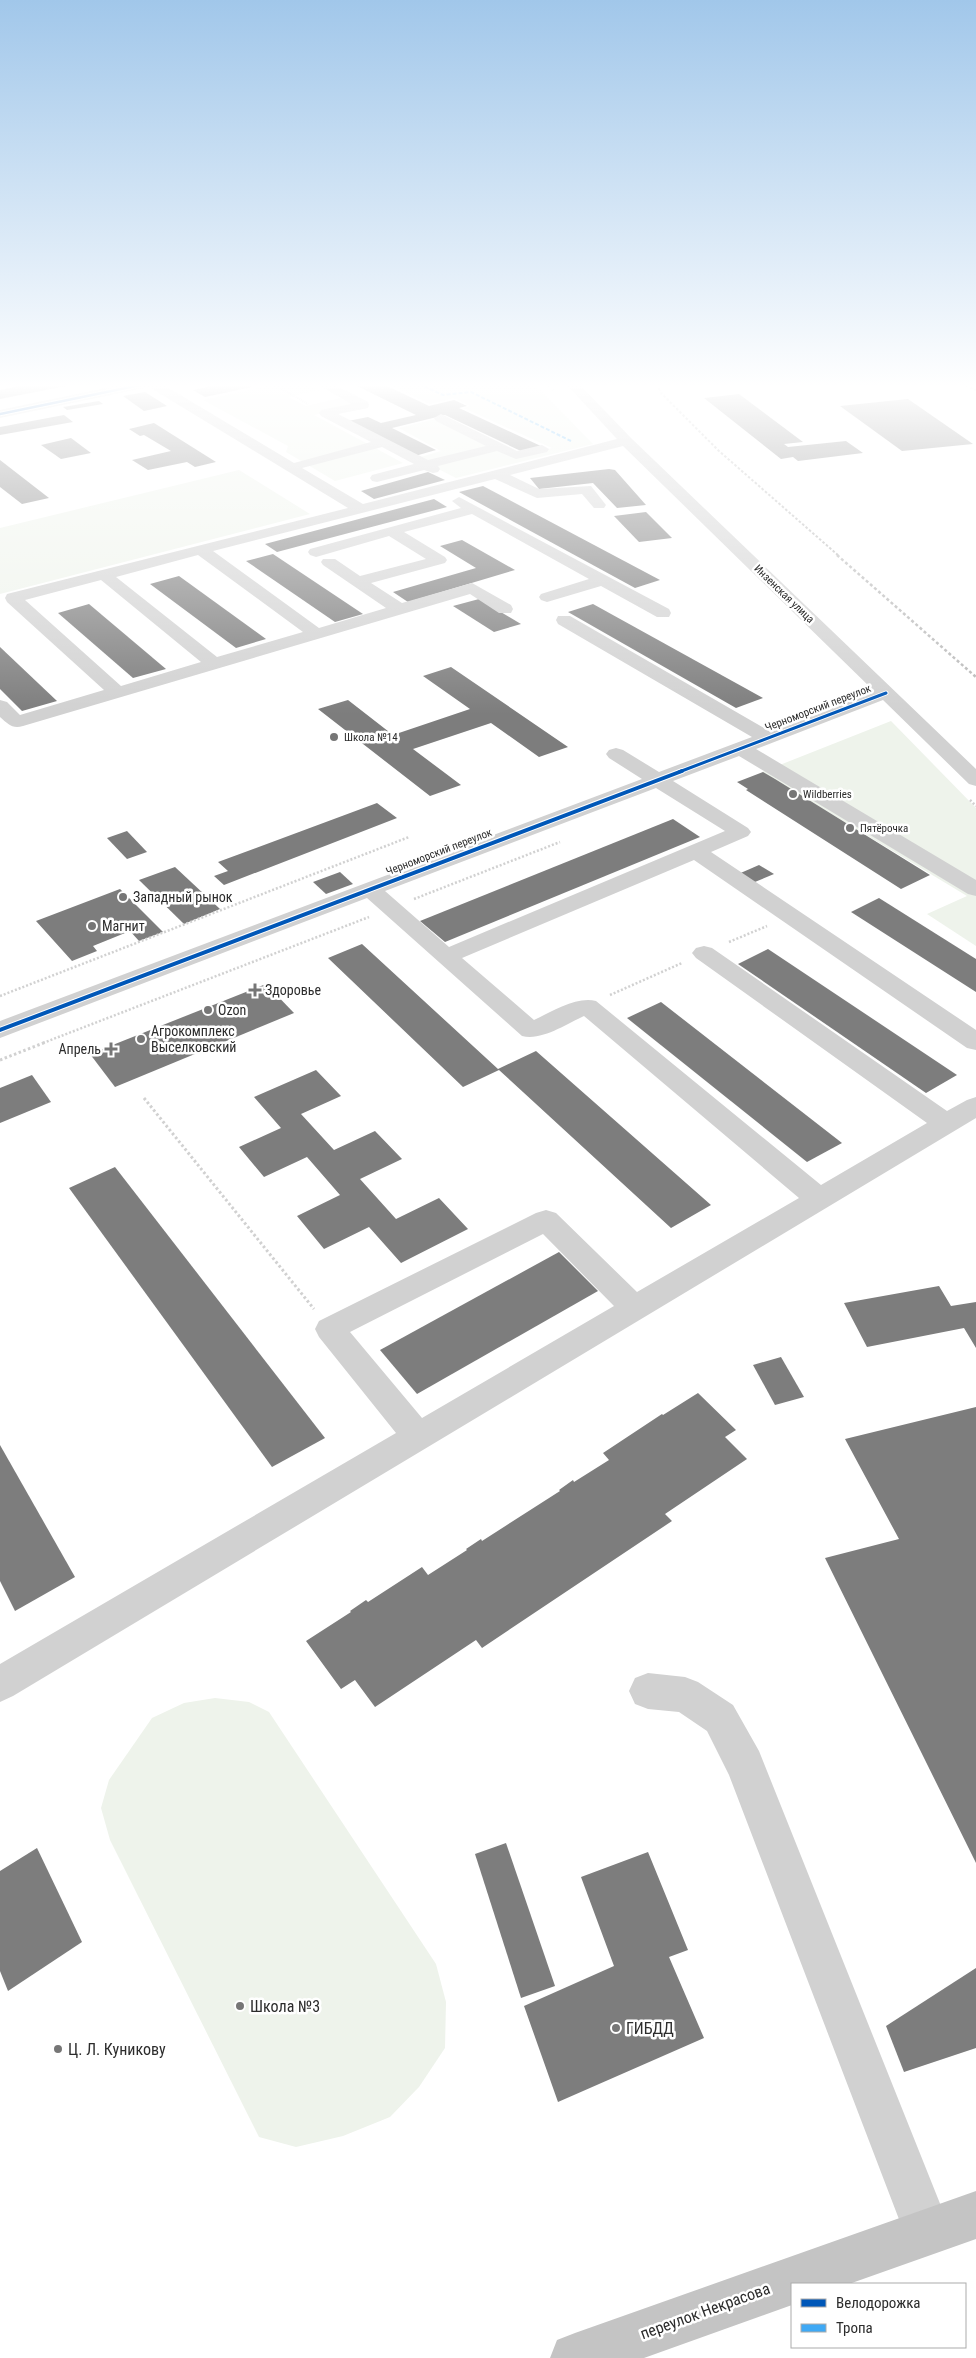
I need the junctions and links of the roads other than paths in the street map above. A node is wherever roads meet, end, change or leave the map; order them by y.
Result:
1 (336, 494) edge
2 (419, 494) edge
3 (447, 494) edge
4 (590, 494) edge
5 (681, 494) edge
6 (599, 504) dead end
7 (361, 509) junction
8 (474, 509) junction
9 (391, 531) junction
10 (200, 550) junction
11 (104, 575) junction
12 (603, 580) junction
13 (358, 582) junction
14 (547, 597) dead end
15 (505, 608) dead end
16 (399, 609) junction
17 (663, 613) dead end
18 (564, 620) dead end
19 (317, 634) junction
20 (214, 664) junction
21 (117, 692) junction
22 (886, 693) junction
23 (0, 706) edge
24 (767, 738) junction
25 (740, 748) junction
26 (616, 754) dead end
27 (656, 780) junction
28 (976, 780) edge
29 (695, 851) junction
30 (369, 889) junction
31 (976, 889) edge
32 (704, 953) dead end
33 (447, 956) junction
34 (0, 1030) edge
35 (976, 1042) edge
36 (976, 1106) edge
37 (946, 1123) junction
38 (818, 1198) junction
39 (634, 1307) junction
40 (418, 1438) junction
41 (0, 1684) edge
42 (648, 1691) dead end
43 (976, 2215) edge
44 (927, 2231) junction
45 (575, 2358) edge

1 - 7 street
2 - 7 street
3 - 8 street
4 - 6 street
5 - 22 street, Инзенская улица
7 - 10 street
8 - 9 street
8 - 12 street
9 - 13 street
9 - 13 street
10 - 11 street
10 - 19 street
11 - 20 street
11 - 21 street
12 - 14 street
12 - 17 street
13 - 16 street
15 - 16 street
16 - 19 street
18 - 24 street
19 - 20 street
20 - 21 street
21 - 23 street
22 - 24 street, Черноморский переулок
22 - 28 street, Инзенская улица
24 - 25 street, Черноморский переулок
25 - 27 street, Черноморский переулок
25 - 31 street
26 - 27 street
27 - 29 street
27 - 30 street, Черноморский переулок
29 - 33 street
29 - 35 street
30 - 33 street
30 - 34 street, Черноморский переулок
32 - 37 street
33 - 38 street
36 - 37 street
37 - 38 street
38 - 39 street
39 - 40 street
39 - 40 street
40 - 41 street
42 - 44 street
43 - 44 main road, переулок Некрасова
44 - 45 main road, переулок Некрасова

